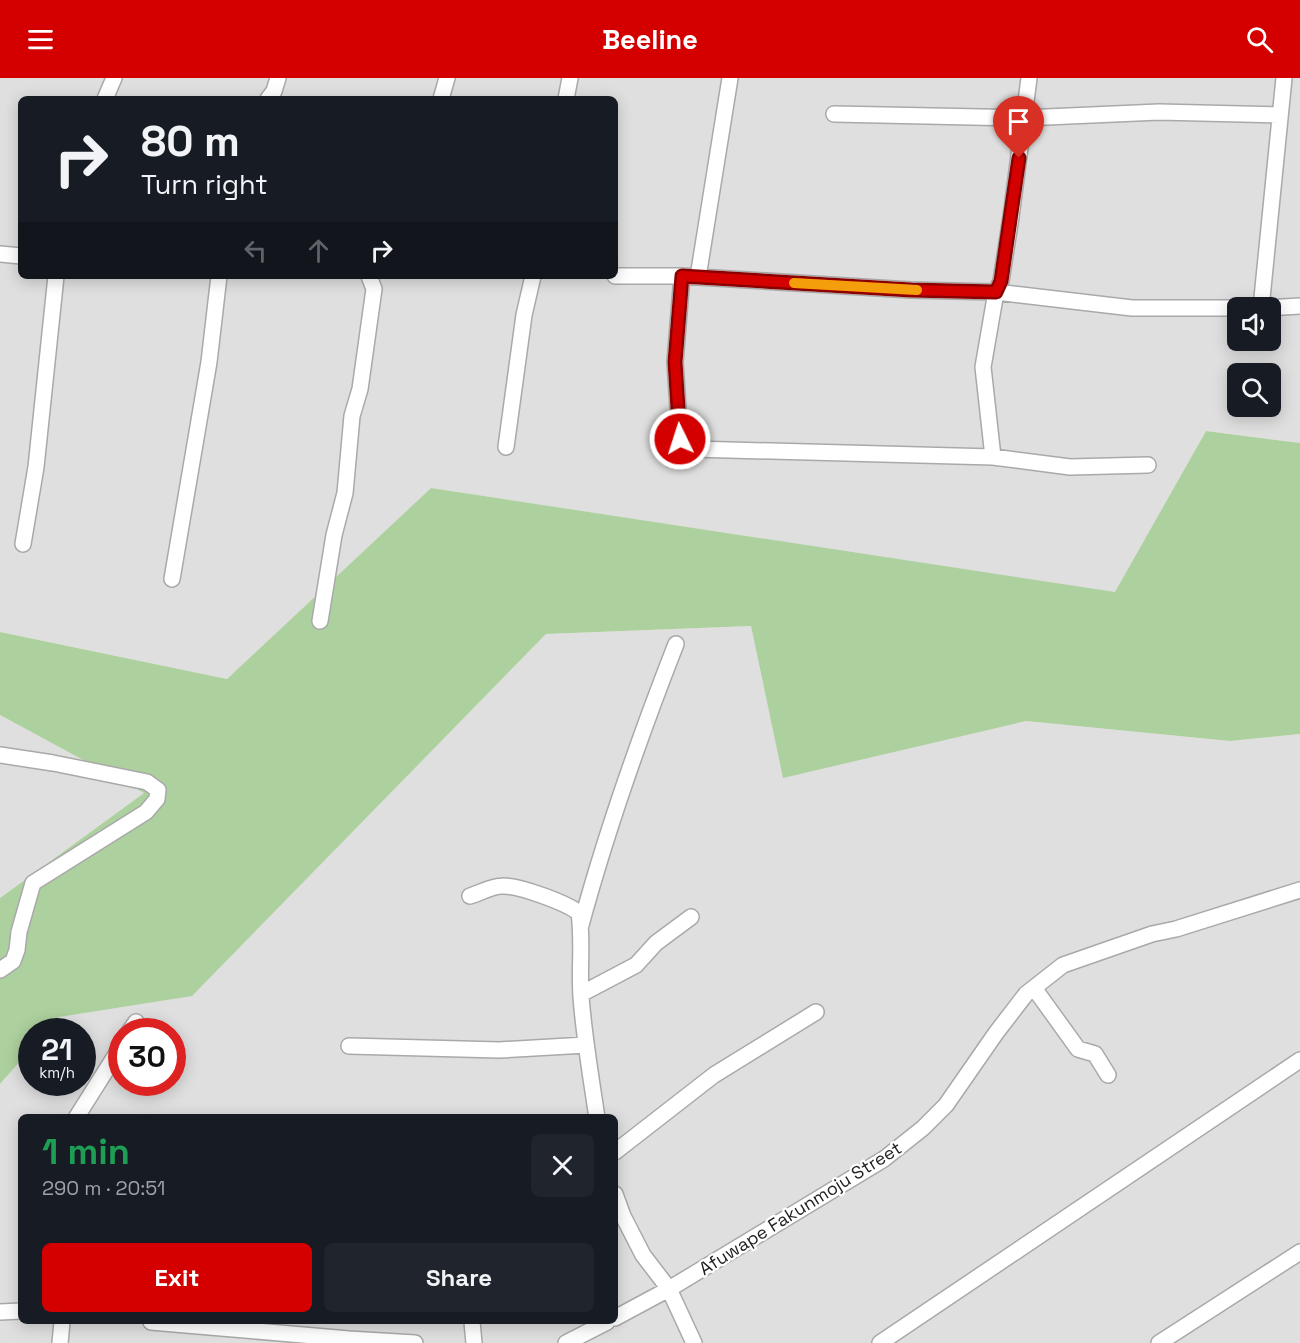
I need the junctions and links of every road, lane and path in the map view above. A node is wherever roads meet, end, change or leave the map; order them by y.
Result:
1 (114, 78) edge
2 (278, 78) edge
3 (447, 78) edge
4 (570, 78) edge
5 (730, 78) edge
6 (1029, 78) edge
7 (1284, 78) edge
8 (106, 96) edge
9 (270, 96) edge
10 (442, 96) edge
11 (567, 96) edge
12 (834, 114) dead end
13 (1279, 115) junction
14 (1024, 118) junction
15 (0, 254) edge
16 (18, 256) edge
17 (618, 276) edge
18 (690, 277) junction
19 (56, 279) edge
20 (219, 279) edge
21 (370, 279) edge
22 (532, 279) edge
23 (996, 292) junction
24 (1263, 297) edge
25 (1300, 306) edge
26 (1281, 307) edge
27 (1227, 308) edge
28 (506, 447) dead end
29 (993, 457) junction
30 (1148, 465) dead end
31 (23, 544) dead end
32 (172, 579) dead end
33 (320, 621) dead end
34 (676, 644) dead end
35 (0, 755) edge
36 (1300, 890) edge
37 (470, 896) dead end
38 (691, 917) dead end
39 (581, 925) junction
40 (0, 970) edge
41 (1034, 988) junction
42 (581, 994) junction
43 (816, 1012) dead end
44 (586, 1045) junction
45 (349, 1046) dead end
46 (1300, 1060) edge
47 (108, 1067) edge
48 (1108, 1076) dead end
49 (78, 1114) edge
50 (596, 1114) edge
51 (618, 1150) edge
52 (618, 1202) edge
53 (1300, 1251) edge
54 (669, 1290) junction
55 (18, 1311) edge
56 (0, 1312) edge
57 (618, 1316) edge
58 (62, 1324) edge
59 (202, 1324) edge
60 (472, 1324) edge
61 (603, 1324) edge
62 (279, 1327) edge
63 (60, 1343) edge
64 (415, 1343) edge
65 (474, 1343) edge
66 (566, 1343) edge
67 (694, 1343) edge
68 (880, 1343) edge
69 (1159, 1343) edge

1 - 8 street
2 - 9 street
3 - 10 street
4 - 11 street
5 - 18 street
6 - 14 street
7 - 13 street
12 - 14 street
13 - 14 street
13 - 24 street
14 - 23 street
15 - 16 street
17 - 18 street
18 - 23 street
18 - 29 street
19 - 31 street
20 - 32 street
21 - 33 street
22 - 28 street
23 - 27 street
23 - 29 street
25 - 26 street
29 - 30 street
34 - 39 street
35 - 40 street
36 - 41 street, Afuwape Fakunmoju Street
37 - 39 street
38 - 42 street
39 - 42 street
41 - 48 street
41 - 54 street, Afuwape Fakunmoju Street
42 - 44 street
43 - 51 street
44 - 45 street
44 - 50 street
46 - 68 street
47 - 49 street
52 - 54 street
53 - 69 street
54 - 57 street, Afuwape Fakunmoju Street
54 - 67 street
55 - 56 street
58 - 63 street
59 - 62 street
60 - 65 street
61 - 66 street
62 - 64 street

